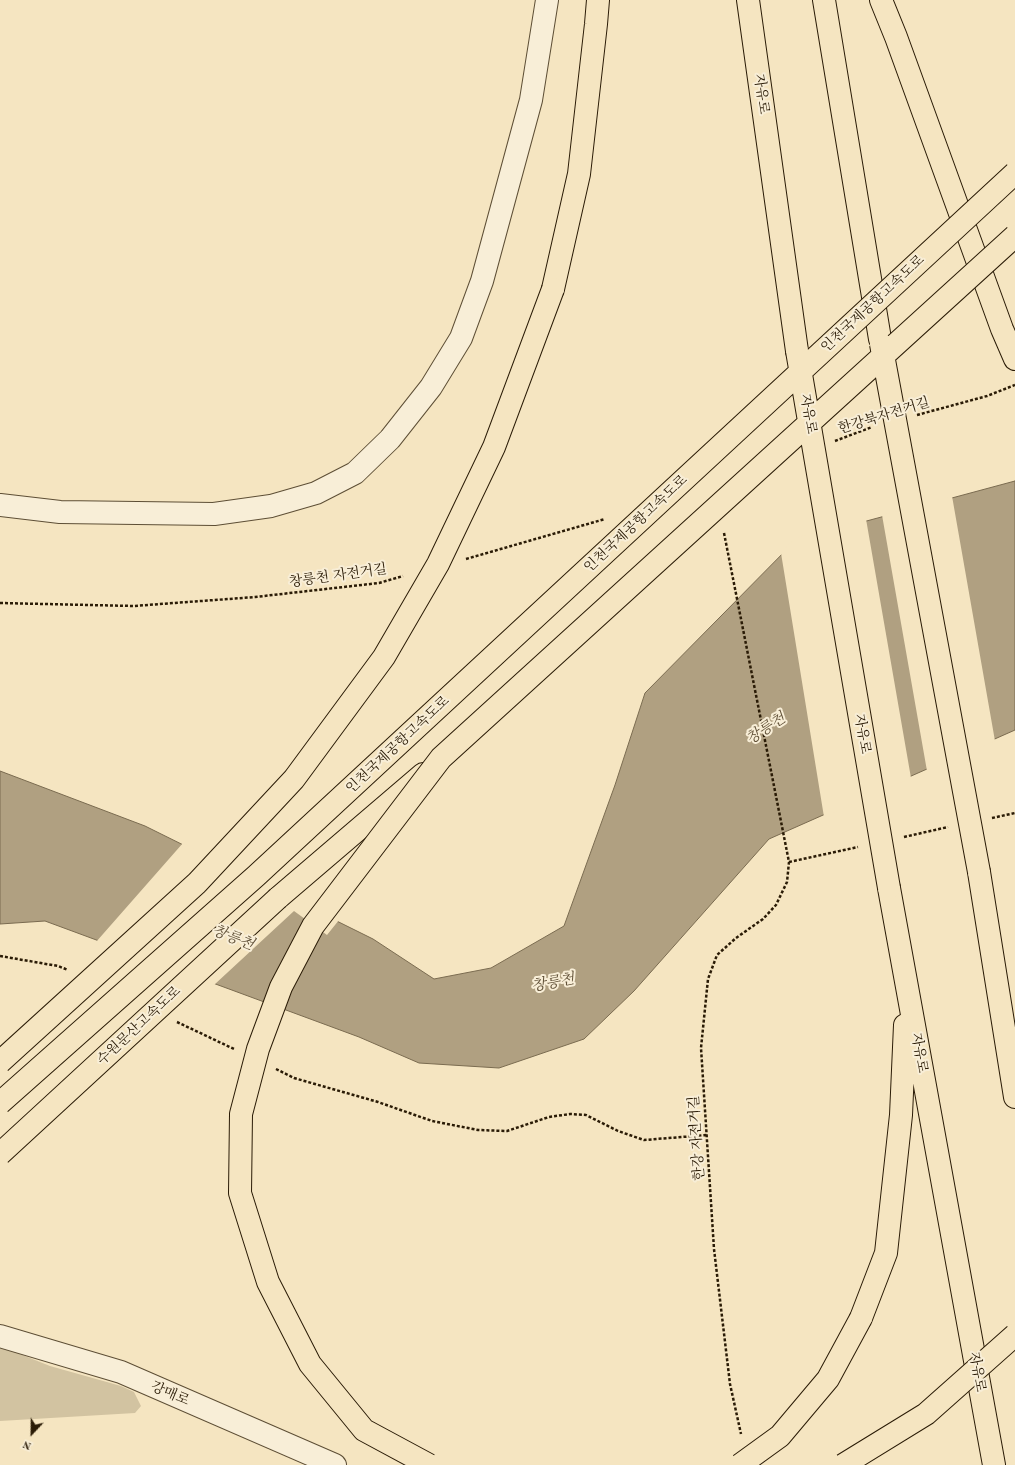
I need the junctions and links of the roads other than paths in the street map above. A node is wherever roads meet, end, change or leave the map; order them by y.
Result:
1 (547, 0) edge
2 (598, 0) edge
3 (748, 0) edge
4 (824, 0) edge
5 (881, 0) edge
6 (1015, 174) edge
7 (1015, 236) edge
8 (1015, 358) edge
9 (0, 504) edge
10 (441, 758) junction
11 (906, 985) junction
12 (0, 1062) edge
13 (1015, 1097) edge
14 (0, 1104) edge
15 (0, 1154) edge
16 (1015, 1335) edge
17 (0, 1336) edge
18 (335, 1465) edge
19 (430, 1465) edge
20 (740, 1465) edge
21 (843, 1465) edge
22 (994, 1465) edge

1 - 9 street
2 - 12 highway, bridge
3 - 11 highway, 자유로, bridge
4 - 13 highway, bridge
5 - 8 highway
6 - 14 highway, 인천국제공항고속도로, bridge
7 - 10 highway, bridge
10 - 15 highway, 수원문산고속도로, bridge
10 - 19 highway, bridge
11 - 20 highway, bridge
11 - 22 highway, 자유로
16 - 21 highway, bridge
17 - 18 street, 강매로

